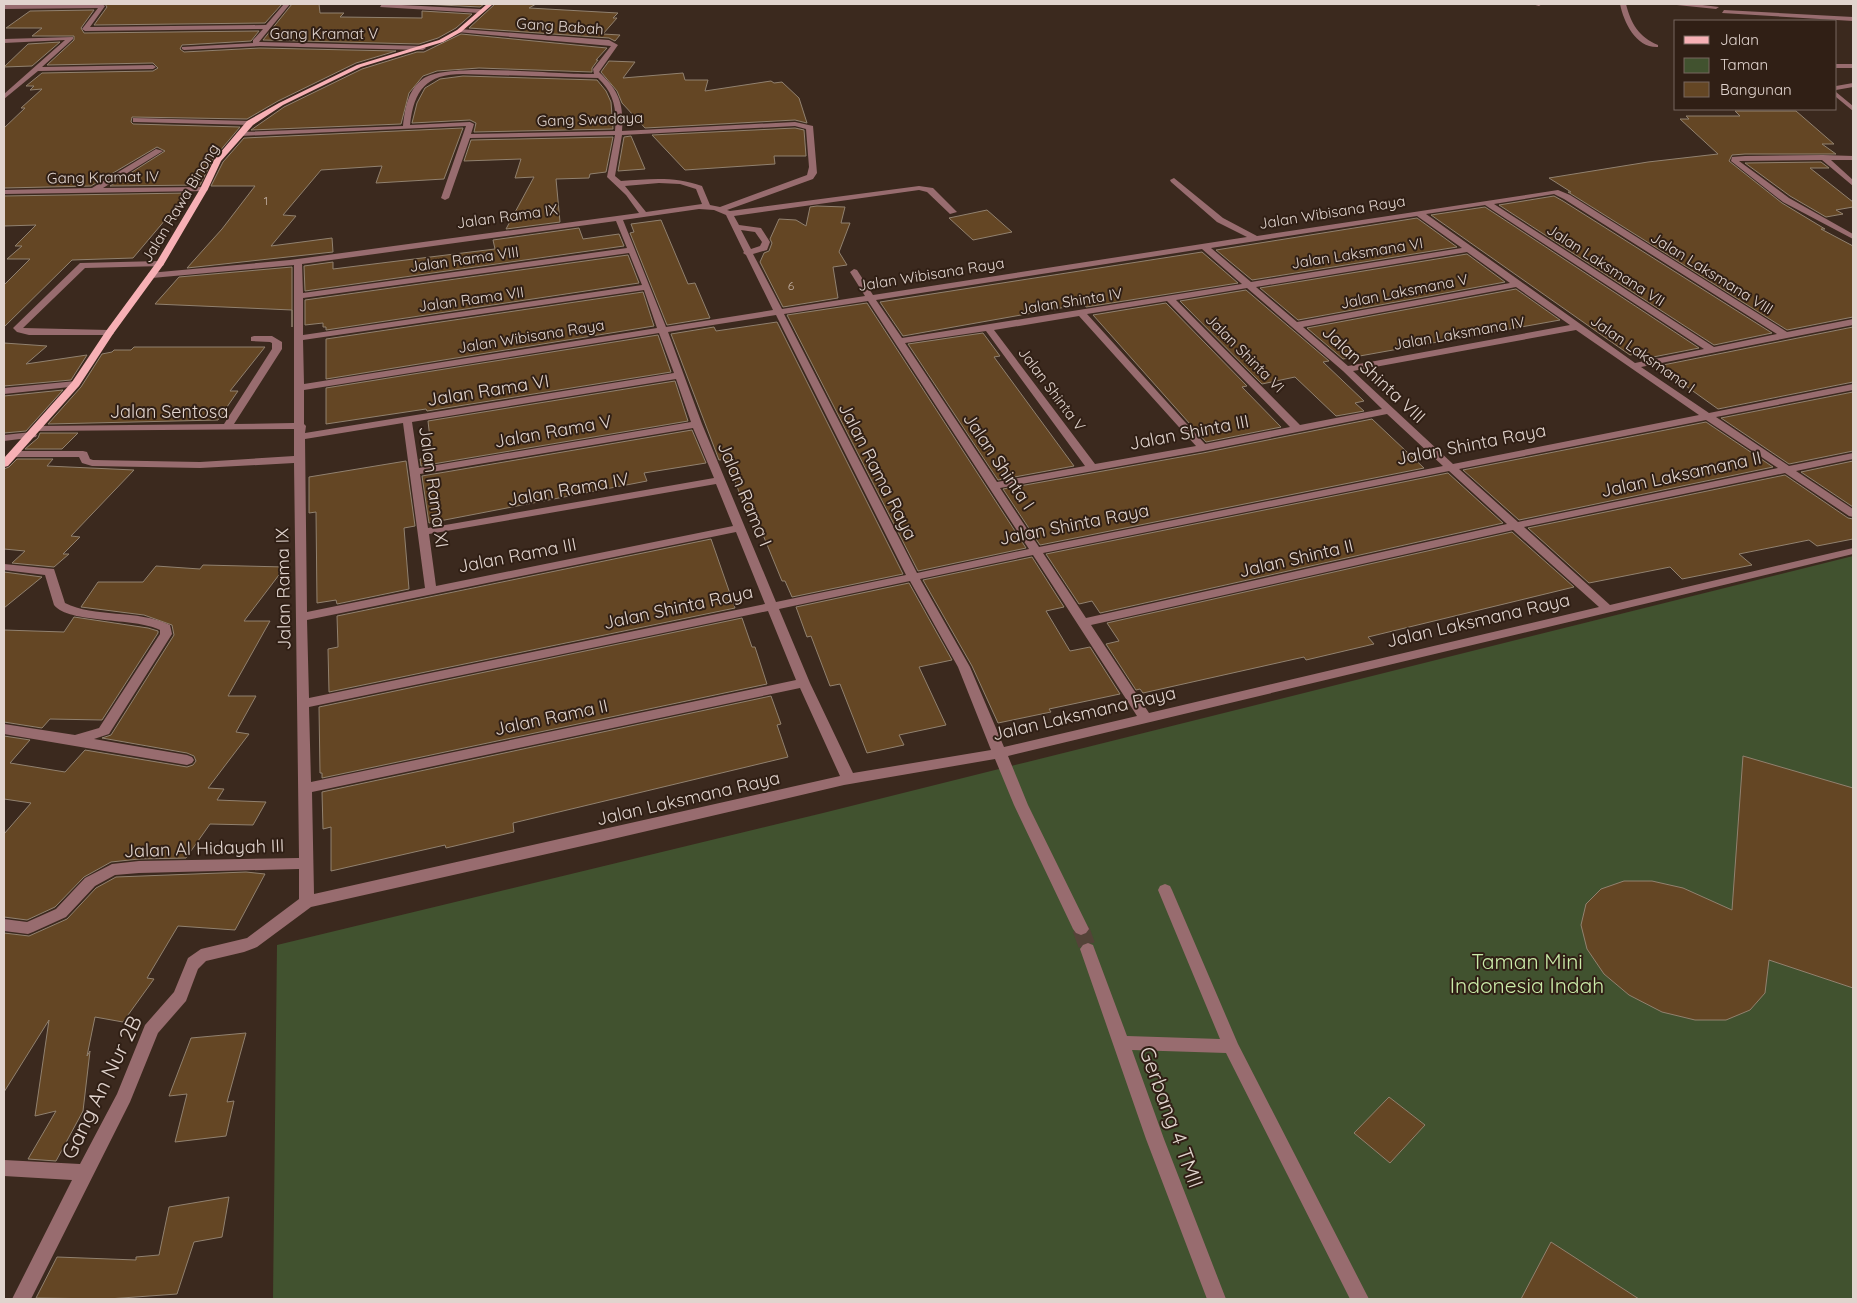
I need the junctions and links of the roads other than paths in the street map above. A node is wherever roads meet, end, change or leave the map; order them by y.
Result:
1 (287, 4) edge
2 (490, 4) edge
3 (1535, 4) edge
4 (1539, 4) edge
5 (1623, 4) edge
6 (1670, 4) edge
7 (103, 5) edge
8 (1714, 5) edge
9 (382, 6) dead end
10 (4, 7) edge
11 (480, 10) junction
12 (1724, 12) junction
13 (1853, 19) edge
14 (1736, 20) edge
15 (268, 26) junction
16 (459, 30) junction
17 (4, 41) edge
18 (258, 45) junction
19 (1656, 46) dead end
20 (184, 48) dead end
21 (423, 48) junction
22 (1837, 66) edge
23 (1853, 66) edge
24 (153, 67) dead end
25 (35, 70) junction
26 (600, 76) junction
27 (1853, 85) edge
28 (1839, 88) edge
29 (1837, 95) edge
30 (4, 97) edge
31 (1837, 107) edge
32 (1852, 108) edge
33 (136, 120) dead end
34 (250, 123) junction
35 (406, 127) junction
36 (618, 133) junction
37 (240, 134) junction
38 (467, 136) junction
39 (159, 151) dead end
40 (1823, 157) junction
41 (1853, 158) edge
42 (1174, 180) dead end
43 (618, 184) junction
44 (1853, 184) edge
45 (204, 189) junction
46 (94, 190) junction
47 (4, 192) edge
48 (1567, 197) joint
49 (445, 198) dead end
50 (1487, 203) junction
51 (707, 206) junction
52 (725, 212) junction
53 (953, 212) dead end
54 (644, 214) junction
55 (1420, 214) junction
56 (618, 217) junction
57 (734, 227) junction
58 (1853, 237) edge
59 (1257, 239) junction
60 (1205, 247) junction
61 (632, 250) junction
62 (1469, 250) junction
63 (747, 253) junction
64 (298, 262) junction
65 (160, 264) junction
66 (854, 272) dead end
67 (152, 275) junction
68 (1248, 284) junction
69 (1517, 284) junction
70 (647, 287) junction
71 (300, 296) junction
72 (872, 298) junction
73 (1170, 299) junction
74 (777, 313) junction
75 (1081, 313) junction
76 (1853, 322) edge
77 (1297, 325) junction
78 (1577, 327) junction
79 (988, 328) junction
80 (663, 331) junction
81 (109, 333) junction
82 (1783, 334) junction
83 (300, 338) junction
84 (254, 339) dead end
85 (898, 341) junction
86 (1711, 349) junction
87 (1633, 366) junction
88 (1346, 369) junction
89 (680, 375) junction
90 (76, 384) junction
91 (1853, 387) edge
92 (300, 388) junction
93 (4, 391) edge
94 (1390, 410) junction
95 (1708, 417) junction
96 (407, 419) junction
97 (697, 424) junction
98 (227, 427) junction
99 (1298, 429) junction
100 (35, 432) junction
101 (301, 432) junction
102 (4, 438) edge
103 (1203, 448) junction
104 (14, 454) junction
105 (1853, 456) edge
106 (301, 459) junction
107 (4, 464) edge
108 (1450, 467) junction
109 (1092, 468) junction
110 (1788, 470) junction
111 (415, 472) junction
112 (720, 480) junction
113 (994, 486) junction
114 (1853, 514) edge
115 (1515, 526) junction
116 (740, 528) junction
117 (422, 532) junction
118 (1037, 551) junction
119 (1853, 551) edge
120 (4, 567) edge
121 (913, 576) junction
122 (431, 590) junction
123 (772, 606) junction
124 (1607, 608) junction
125 (301, 617) junction
126 (1083, 624) junction
127 (804, 683) junction
128 (304, 704) junction
129 (1146, 718) junction
130 (4, 730) edge
131 (75, 740) junction
132 (1000, 753) junction
133 (187, 760) dead end
134 (849, 780) junction
135 (306, 788) junction
136 (306, 863) junction
137 (1165, 890) dead end
138 (314, 901) junction
139 (4, 925) edge
140 (1081, 929) tunnel mouth
141 (1088, 949) tunnel mouth
142 (1121, 1043) junction
143 (1231, 1046) junction
144 (4, 1168) edge
145 (85, 1173) junction
146 (21, 1299) edge
147 (1216, 1299) edge
148 (1360, 1299) edge

1 - 15 street
2 - 11 main road, Jalan Rawa Binong
3 - 4 street
5 - 19 street
6 - 8 street
7 - 10 street
7 - 15 street, Gang Kramat V
8 - 12 street
9 - 11 street
11 - 16 main road, Jalan Rawa Binong
12 - 13 street
12 - 14 street
15 - 18 street, Gang Kramat V
16 - 21 main road, Jalan Rawa Binong
16 - 26 street, Gang Babah
17 - 25 street
18 - 20 street
18 - 21 street, Gang Kramat V
21 - 34 main road, Jalan Rawa Binong
22 - 23 street
24 - 25 street
25 - 30 street
26 - 35 street
26 - 36 street
27 - 28 street
29 - 32 street
31 - 32 street
33 - 34 street
34 - 37 main road, Jalan Rawa Binong
35 - 37 street
35 - 38 street
36 - 38 street, Gang Swadaya
36 - 43 street
36 - 52 street, Gang Swadaya
37 - 45 main road, Jalan Rawa Binong
38 - 49 street
39 - 46 street
40 - 41 street
40 - 44 street
40 - 58 street
42 - 59 street
43 - 51 street
43 - 54 street
45 - 46 street, Gang Kramat IV
45 - 65 main road, Jalan Rawa Binong
46 - 47 street, Gang Kramat IV
48 - 50 street, Jalan Wibisana Raya
48 - 82 street, Jalan Laksmana VIII
50 - 55 street, Jalan Wibisana Raya
50 - 86 street, Jalan Laksmana VII
51 - 52 street, Jalan Rama IX
51 - 54 street, Jalan Rama IX
52 - 53 street
52 - 57 street, Jalan Rama Raya
54 - 56 street, Jalan Rama IX
55 - 59 street, Jalan Wibisana Raya
55 - 62 street, Jalan Laksmana I
56 - 61 street, Jalan Rama I
56 - 64 street, Jalan Rama IX
57 - 63 street, Jalan Rama Raya
57 - 63 street
59 - 60 street, Jalan Wibisana Raya
60 - 68 street, Jalan Shinta VIII
60 - 72 street, Jalan Wibisana Raya
61 - 70 street, Jalan Rama I
61 - 71 street, Jalan Rama VIII
62 - 68 street, Jalan Laksmana VI
62 - 69 street, Jalan Laksmana I
63 - 74 street, Jalan Rama Raya
64 - 67 street, Jalan Rama IX
64 - 71 street, Jalan Rama IX
65 - 67 main road, Jalan Rawa Binong
65 - 81 street
66 - 72 street, Jalan Shinta I
67 - 81 main road, Jalan Rawa Binong
68 - 73 street, Jalan Shinta IV
68 - 77 street, Jalan Shinta VIII
69 - 77 street, Jalan Laksmana V
69 - 78 street, Jalan Laksmana I
70 - 80 street, Jalan Rama I
70 - 83 street, Jalan Rama VII
71 - 83 street, Jalan Rama IX
72 - 74 street, Jalan Wibisana Raya
72 - 85 street, Jalan Shinta I
73 - 75 street, Jalan Shinta IV
73 - 99 street, Jalan Shinta VI
74 - 80 street, Jalan Wibisana Raya
74 - 121 street, Jalan Rama Raya
75 - 79 street, Jalan Shinta IV
75 - 103 street
76 - 82 street, Jalan Laksmana VIII
77 - 88 street, Jalan Shinta VIII
78 - 87 street, Jalan Laksmana I
78 - 88 street, Jalan Laksmana IV
79 - 85 street, Jalan Shinta IV
79 - 109 street, Jalan Shinta V
80 - 89 street, Jalan Rama I
80 - 92 street, Jalan Wibisana Raya
81 - 90 main road, Jalan Rawa Binong
82 - 86 street
83 - 92 street, Jalan Rama IX
84 - 98 street
85 - 113 street, Jalan Shinta I
86 - 87 street
87 - 95 street, Jalan Laksmana I
88 - 94 street, Jalan Shinta VIII
89 - 96 street, Jalan Rama VI
89 - 97 street, Jalan Rama I
90 - 93 street
90 - 100 main road, Jalan Rawa Binong
91 - 95 street, Jalan Shinta Raya
92 - 101 street, Jalan Rama IX
94 - 99 street, Jalan Shinta III
94 - 108 street, Jalan Shinta VIII
95 - 108 street, Jalan Shinta Raya
95 - 110 street, Jalan Laksmana I
96 - 101 street, Jalan Rama VI
96 - 111 street, Jalan Rama XI
97 - 111 street, Jalan Rama V
97 - 112 street, Jalan Rama I
98 - 100 street, Jalan Sentosa
98 - 101 street, Jalan Sentosa
99 - 103 street, Jalan Shinta III
100 - 102 street, Jalan Sentosa
100 - 104 main road, Jalan Rawa Binong
101 - 106 street, Jalan Rama IX
103 - 109 street, Jalan Shinta III
104 - 106 street
104 - 107 main road, Jalan Rawa Binong
105 - 110 street, Jalan Laksamana II
106 - 125 street, Jalan Rama IX
108 - 115 street, Jalan Shinta VIII
108 - 118 street, Jalan Shinta Raya
109 - 113 street, Jalan Shinta III
110 - 114 street, Jalan Laksmana I
110 - 115 street, Jalan Laksamana II
111 - 117 street, Jalan Rama XI
112 - 116 street, Jalan Rama I
112 - 117 street, Jalan Rama IV
113 - 118 street, Jalan Shinta I
115 - 124 street, Jalan Shinta VIII
115 - 126 street, Jalan Shinta II
116 - 122 street, Jalan Rama III
116 - 123 street, Jalan Rama I
117 - 122 street, Jalan Rama XI
118 - 121 street, Jalan Shinta Raya
118 - 126 street, Jalan Shinta I
119 - 124 street, Jalan Laksmana Raya
120 - 131 street
121 - 123 street, Jalan Shinta Raya
121 - 132 street, Jalan Rama Raya
122 - 125 street, Jalan Rama III
123 - 127 street, Jalan Rama I
123 - 128 street, Jalan Shinta Raya
124 - 129 street, Jalan Laksmana Raya
125 - 128 street, Jalan Rama IX
126 - 129 street, Jalan Shinta I
127 - 134 street, Jalan Rama I
127 - 135 street, Jalan Rama II
128 - 135 street, Jalan Rama IX
129 - 132 street, Jalan Laksmana Raya
130 - 131 street
131 - 133 street
132 - 134 street, Jalan Laksmana Raya
132 - 140 street, Jalan Rama Raya
134 - 138 street, Jalan Laksmana Raya
135 - 136 street, Jalan Rama IX
136 - 138 street, Jalan Rama IX
136 - 139 street, Jalan Al Hidayah III
137 - 143 street
138 - 145 street, Gang An Nur 2B
141 - 142 street, Gerbang 4 TMII
142 - 143 street
142 - 147 street, Gerbang 4 TMII
143 - 148 street
144 - 145 street
145 - 146 street, Gang An Nur 2B

